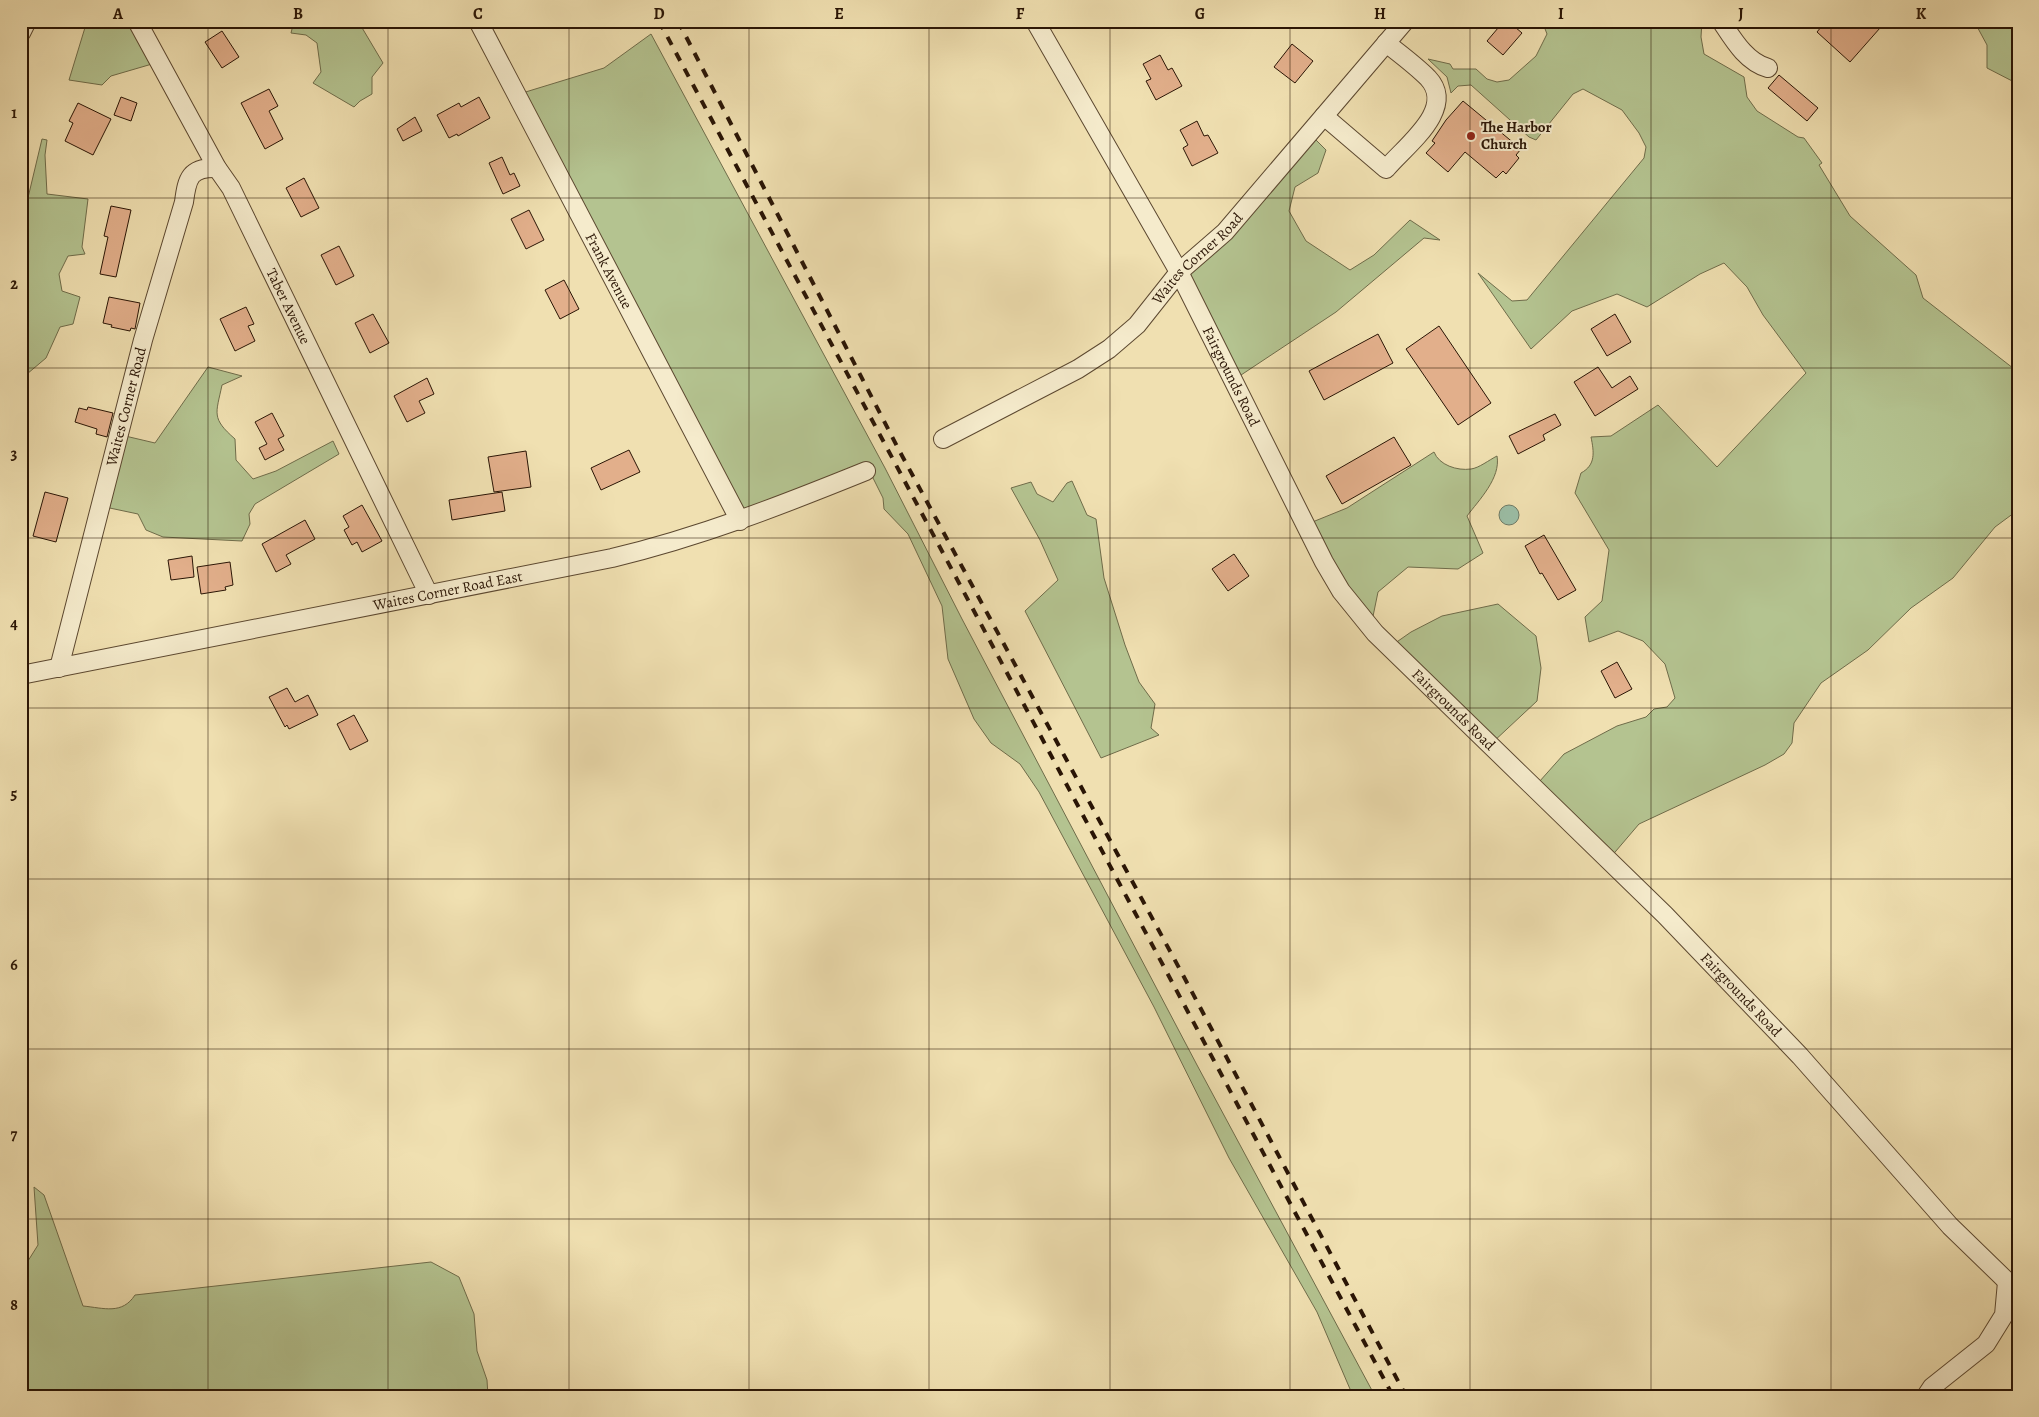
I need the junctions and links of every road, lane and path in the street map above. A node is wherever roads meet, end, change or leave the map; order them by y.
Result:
1 (27, 21) edge
2 (478, 21) edge
3 (1035, 21) edge
4 (1405, 21) edge
5 (1721, 21) edge
6 (138, 23) dead end
7 (21, 33) edge
8 (1386, 43) junction
9 (1768, 68) dead end
10 (1324, 116) junction
11 (217, 168) junction
12 (1179, 272) junction
13 (943, 439) dead end
14 (866, 471) dead end
15 (740, 521) junction
16 (429, 595) junction
17 (59, 668) junction
18 (21, 675) edge
19 (2012, 1287) edge
20 (1926, 1396) edge

1 - 7 street
2 - 15 street, Frank Avenue
3 - 12 street, Fairgrounds Road
4 - 8 street, Waites Corner Road
5 - 9 street
6 - 11 street, Taber Avenue
8 - 10 street, Waites Corner Road
8 - 10 street
10 - 12 street, Waites Corner Road
11 - 16 street, Taber Avenue
11 - 17 street, Waites Corner Road
12 - 13 street, Waites Corner Road
12 - 19 street, Fairgrounds Road
14 - 15 street, Waites Corner Road East
15 - 16 street, Waites Corner Road East
16 - 17 street, Waites Corner Road East
17 - 18 street, Waites Corner Road East
19 - 20 street

